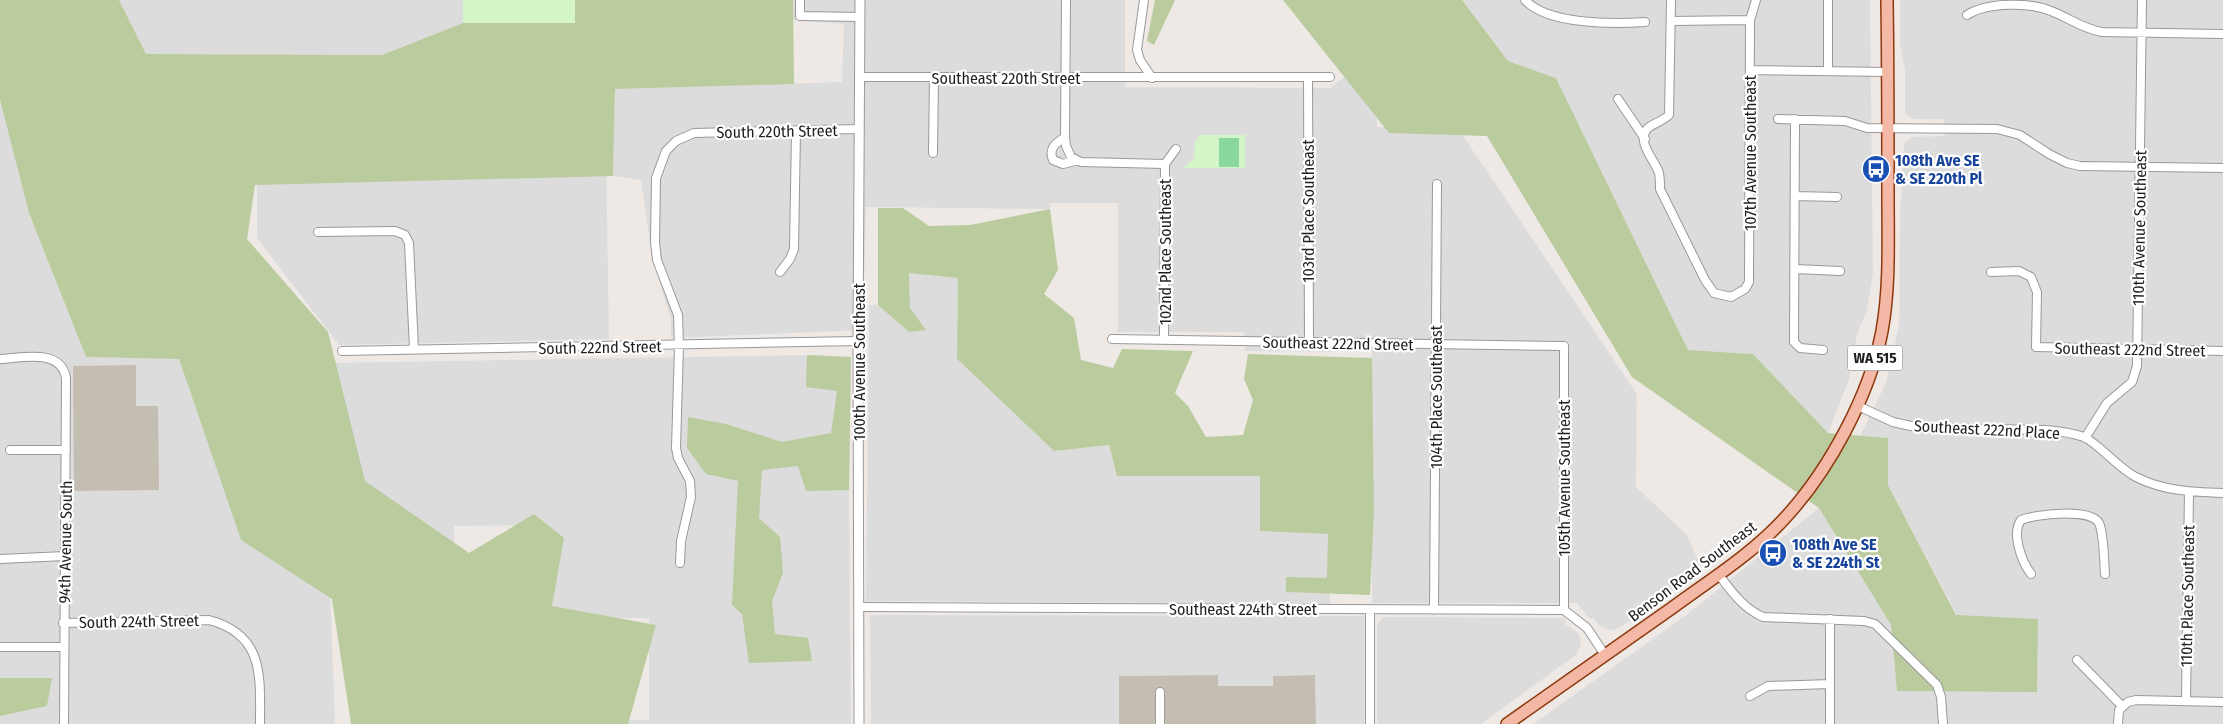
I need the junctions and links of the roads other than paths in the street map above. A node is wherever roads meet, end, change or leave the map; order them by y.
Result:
1 (800, 0) edge
2 (860, 0) edge
3 (1066, 0) edge
4 (1144, 0) edge
5 (1525, 0) edge
6 (1671, 0) edge
7 (1756, 0) edge
8 (1828, 0) edge
9 (1888, 0) edge
10 (2142, 0) edge
11 (1967, 15) dead end
12 (860, 17) junction
13 (1750, 20) junction
14 (1671, 21) junction
15 (1646, 22) dead end
16 (2142, 33) junction
17 (2223, 34) edge
18 (1750, 70) junction
19 (1828, 71) junction
20 (1888, 72) junction
21 (860, 77) junction
22 (1330, 77) dead end
23 (934, 78) junction
24 (1066, 78) junction
25 (1152, 78) junction
26 (1308, 78) junction
27 (1618, 99) dead end
28 (1778, 119) dead end
29 (1795, 119) junction
30 (1888, 128) junction
31 (859, 129) junction
32 (796, 131) junction
33 (1065, 137) junction
34 (1645, 139) junction
35 (1176, 149) dead end
36 (933, 153) dead end
37 (1075, 161) junction
38 (1165, 164) junction
39 (2140, 167) junction
40 (2223, 168) edge
41 (1437, 184) dead end
42 (1795, 196) junction
43 (1837, 196) dead end
44 (318, 232) dead end
45 (1794, 269) junction
46 (1840, 271) dead end
47 (780, 272) dead end
48 (1991, 272) dead end
49 (1112, 339) dead end
50 (1164, 340) junction
51 (858, 341) junction
52 (1309, 343) junction
53 (1437, 345) junction
54 (679, 346) junction
55 (1564, 346) joint
56 (414, 350) junction
57 (1823, 350) dead end
58 (2138, 350) junction
59 (342, 351) dead end
60 (2223, 351) edge
61 (0, 359) edge
62 (1858, 406) junction
63 (2085, 438) junction
64 (10, 450) dead end
65 (66, 450) junction
66 (2189, 492) junction
67 (2223, 492) edge
68 (65, 556) junction
69 (0, 560) edge
70 (680, 563) dead end
71 (2031, 574) dead end
72 (2105, 574) dead end
73 (1719, 575) junction
74 (860, 606) junction
75 (1370, 610) junction
76 (1434, 610) junction
77 (1564, 610) junction
78 (1830, 619) junction
79 (64, 623) junction
80 (0, 647) edge
81 (64, 647) junction
82 (1604, 655) junction
83 (2077, 660) dead end
84 (1830, 684) junction
85 (1160, 692) dead end
86 (1750, 696) dead end
87 (2186, 701) junction
88 (2223, 702) edge
89 (2122, 706) junction
90 (64, 724) edge
91 (260, 724) edge
92 (859, 724) edge
93 (1160, 724) edge
94 (1370, 724) edge
95 (1507, 724) edge
96 (1830, 724) edge
97 (1943, 724) edge
98 (2118, 724) edge

1 - 12 street
2 - 12 street, 100th Avenue Southeast
3 - 24 street
4 - 25 street
5 - 15 street
6 - 14 street
7 - 13 street, 107th Avenue Southeast
8 - 19 street
9 - 20 main road, WA 515
10 - 16 street, 110th Avenue Southeast
11 - 16 street
12 - 21 street, 100th Avenue Southeast
13 - 14 street
13 - 18 street, 107th Avenue Southeast
14 - 34 street
16 - 17 street
16 - 39 street, 110th Avenue Southeast
18 - 19 street
18 - 34 street, 107th Avenue Southeast
19 - 20 street
20 - 30 main road, WA 515
21 - 23 street, Southeast 220th Street
21 - 31 street, 100th Avenue Southeast
22 - 26 street, Southeast 220th Street
23 - 24 street, Southeast 220th Street
23 - 36 street
24 - 25 street, Southeast 220th Street
24 - 33 street
25 - 26 street, Southeast 220th Street
26 - 52 street, 103rd Place Southeast
27 - 34 street
28 - 29 street
29 - 30 street
29 - 42 street
30 - 39 street
30 - 62 main road, WA 515
31 - 32 street, South 220th Street
31 - 51 street, 100th Avenue Southeast
32 - 47 street
32 - 54 street, South 220th Street
33 - 37 street
33 - 37 street
35 - 38 street
37 - 38 street
38 - 50 street, 102nd Place Southeast
39 - 40 street
39 - 58 street, 110th Avenue Southeast
41 - 53 street, 104th Place Southeast
42 - 43 street
42 - 45 street
44 - 56 street
45 - 46 street
45 - 57 street
48 - 58 street, Southeast 222nd Street
49 - 50 street, Southeast 222nd Street
50 - 52 street, Southeast 222nd Street
51 - 54 street, South 222nd Street
51 - 74 street, 100th Avenue Southeast
52 - 53 street, Southeast 222nd Street
53 - 55 street, Southeast 222nd Street
53 - 76 street, 104th Place Southeast
54 - 56 street, South 222nd Street
54 - 70 street
55 - 77 street, 105th Avenue Southeast
56 - 59 street, South 222nd Street
58 - 60 street, Southeast 222nd Street
58 - 63 street, 110th Avenue Southeast
61 - 65 street, 94th Avenue South
62 - 63 street, Southeast 222nd Place
62 - 73 main road, Benson Road Southeast
63 - 66 street, Southeast 222nd Place
64 - 65 street
65 - 68 street, 94th Avenue South
66 - 67 street, Southeast 222nd Place
66 - 87 street, 110th Place Southeast
68 - 69 street
68 - 79 street, 94th Avenue South
71 - 72 street
73 - 78 street
73 - 82 main road, Benson Road Southeast
74 - 75 street, Southeast 224th Street
74 - 92 street, 100th Avenue Southeast
75 - 76 street, Southeast 224th Street
75 - 94 street
76 - 77 street, Southeast 224th Street
77 - 82 street
78 - 84 street
78 - 97 street
79 - 81 street, 94th Avenue South
79 - 91 street, South 224th Street
80 - 81 street
81 - 90 street, 94th Avenue South
82 - 95 main road, Benson Road Southeast
83 - 89 street
84 - 86 street
84 - 96 street
85 - 93 street
87 - 88 street
87 - 89 street
89 - 98 street

